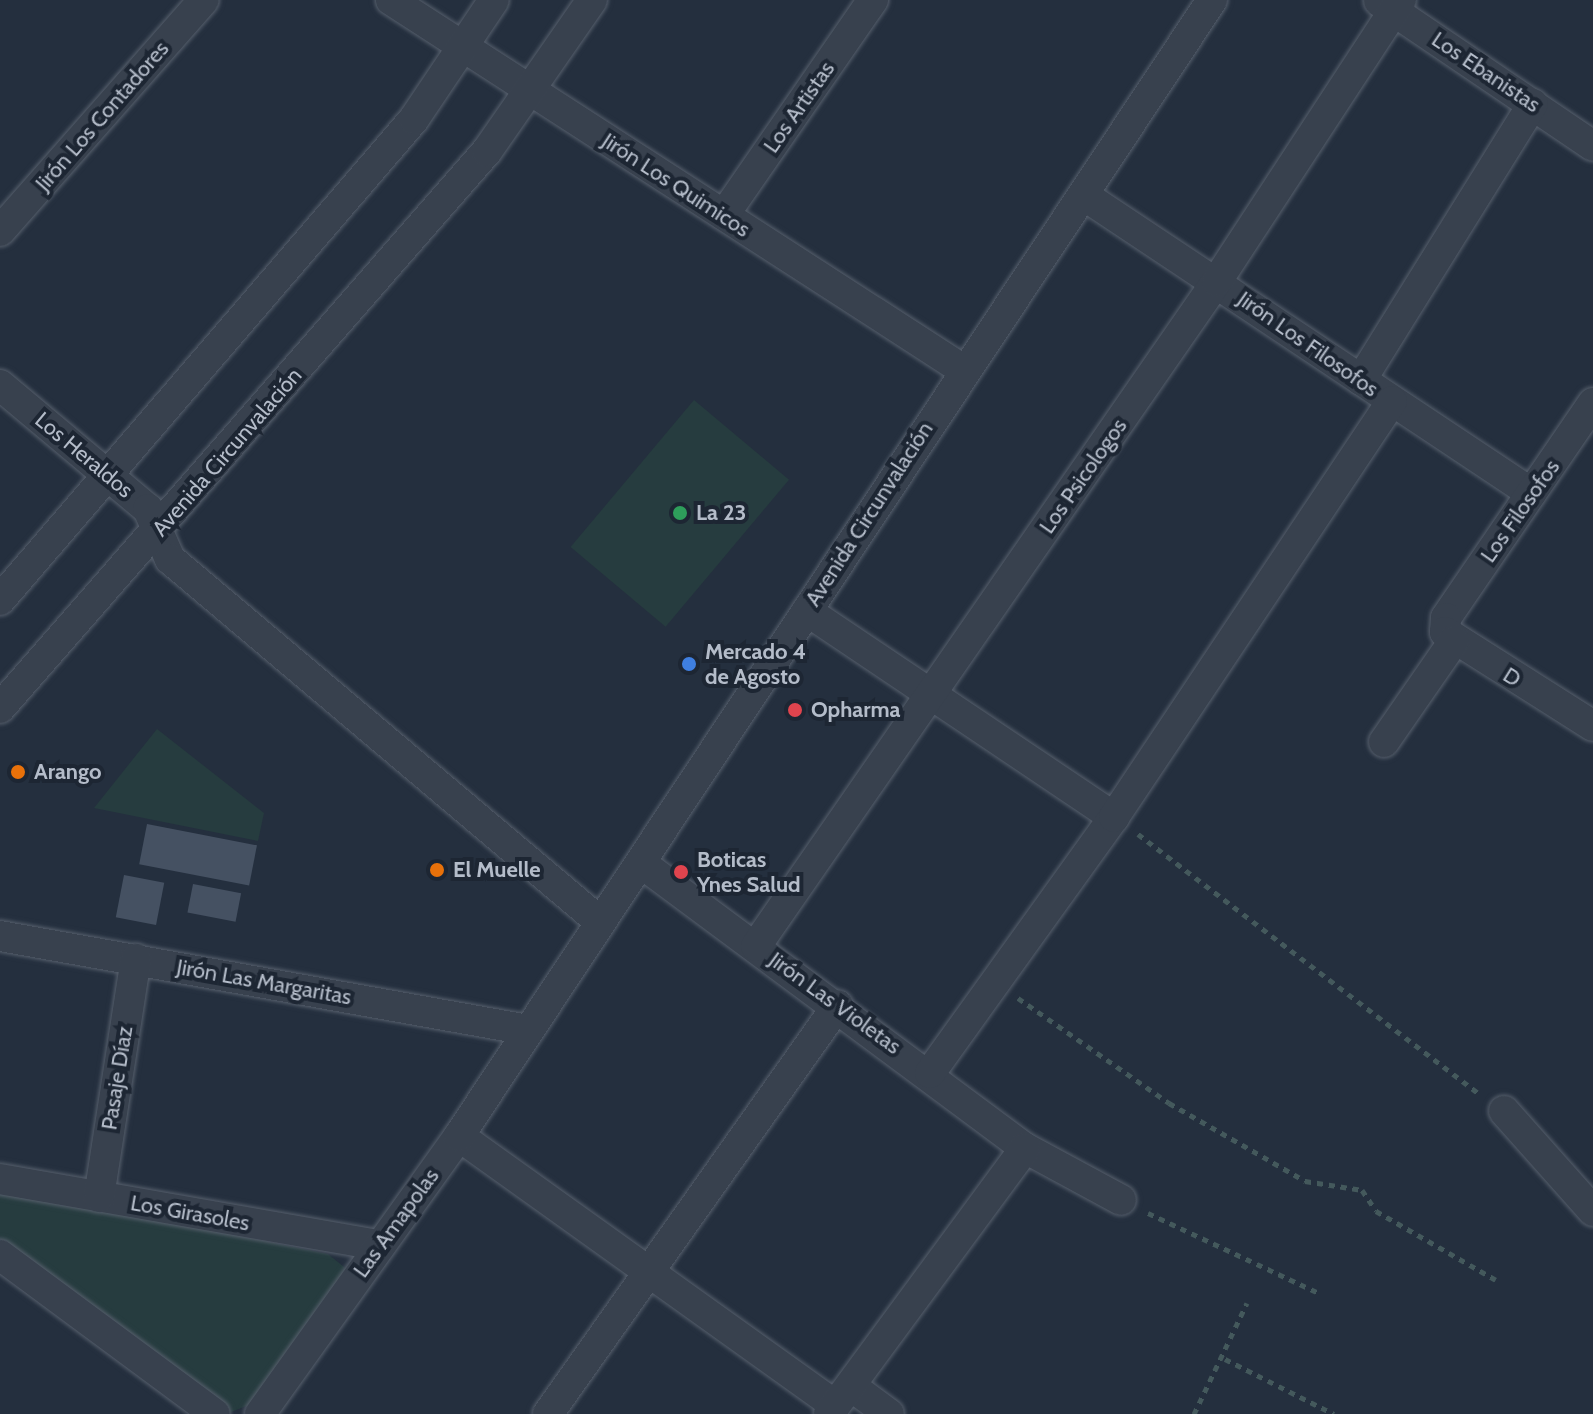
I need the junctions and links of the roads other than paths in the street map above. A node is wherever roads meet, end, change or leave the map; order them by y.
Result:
1 (204, 0) edge
2 (391, 0) edge
3 (494, 0) edge
4 (592, 0) edge
5 (873, 0) edge
6 (1212, 0) edge
7 (1391, 4) edge
8 (461, 48) junction
9 (529, 91) junction
10 (1533, 104) junction
11 (1593, 146) edge
12 (1085, 196) junction
13 (724, 215) junction
14 (0, 231) edge
15 (1217, 281) junction
16 (962, 369) junction
17 (1361, 380) junction
18 (0, 385) edge
19 (1392, 401) junction
20 (1593, 403) edge
21 (1583, 441) edge
22 (108, 474) junction
23 (1531, 493) junction
24 (158, 533) junction
25 (0, 600) edge
26 (807, 611) junction
27 (1450, 630) junction
28 (931, 695) junction
29 (0, 708) edge
30 (1593, 726) edge
31 (1384, 742) dead end
32 (1114, 817) junction
33 (641, 863) junction
34 (599, 921) junction
35 (0, 936) edge
36 (756, 946) junction
37 (136, 959) junction
38 (838, 1005) junction
39 (528, 1030) junction
40 (930, 1073) junction
41 (1504, 1111) road end
42 (459, 1136) junction
43 (1025, 1148) junction
44 (0, 1179) edge
45 (99, 1197) junction
46 (1121, 1200) road end
47 (1593, 1211) edge
48 (380, 1245) junction
49 (0, 1255) edge
50 (651, 1274) junction
51 (839, 1402) edge
52 (215, 1414) edge
53 (260, 1414) edge
54 (548, 1414) edge
55 (889, 1414) edge

1 - 14 street, Jirón Los Contadores
2 - 8 street, Jirón Los Quimicos
3 - 8 street
4 - 9 street, Avenida Circunvalación
5 - 13 street, Los Artistas
6 - 12 street, Avenida Circunvalación
7 - 10 street, Los Ebanistas
7 - 15 street, Los Psicologos
8 - 9 street, Jirón Los Quimicos
8 - 22 street
9 - 13 street, Jirón Los Quimicos
9 - 24 street, Avenida Circunvalación
10 - 11 street, Los Ebanistas
10 - 17 street
12 - 15 street, Jirón Los Filosofos
12 - 16 street, Avenida Circunvalación
13 - 16 street, Jirón Los Quimicos
15 - 17 street, Jirón Los Filosofos
15 - 28 street, Los Psicologos
16 - 26 street, Avenida Circunvalación
17 - 19 street, Jirón Los Filosofos
18 - 22 street, Los Heraldos
19 - 23 street, Jirón Los Filosofos
19 - 32 street
20 - 21 street, Los Filosofos
21 - 23 street, Los Filosofos
22 - 24 street, Los Heraldos
22 - 25 street
23 - 27 street, Los Filosofos
24 - 29 street, Avenida Circunvalación
24 - 34 street, Los Heraldos
26 - 28 street
26 - 33 street, Avenida Circunvalación
27 - 30 street, D
27 - 31 street, Los Filosofos
28 - 32 street
28 - 36 street, Los Psicologos
32 - 40 street
33 - 34 street, Avenida Circunvalación
33 - 36 street, Jirón Las Violetas
34 - 39 street, Avenida Circunvalación
35 - 37 street, Jirón Las Margaritas
36 - 38 street, Jirón Las Violetas
37 - 39 street, Jirón Las Margaritas
37 - 45 street, Pasaje Díaz
38 - 40 street, Jirón Las Violetas
38 - 50 street
39 - 42 street, Las Amapolas
40 - 43 street, Jirón Las Violetas
41 - 47 street
42 - 48 street, Las Amapolas
42 - 50 street
43 - 46 street, Jirón Las Violetas
43 - 51 street
44 - 45 street, Los Girasoles
45 - 48 street, Los Girasoles
48 - 53 street, Las Amapolas
49 - 52 street
50 - 51 street
50 - 54 street
51 - 55 street

